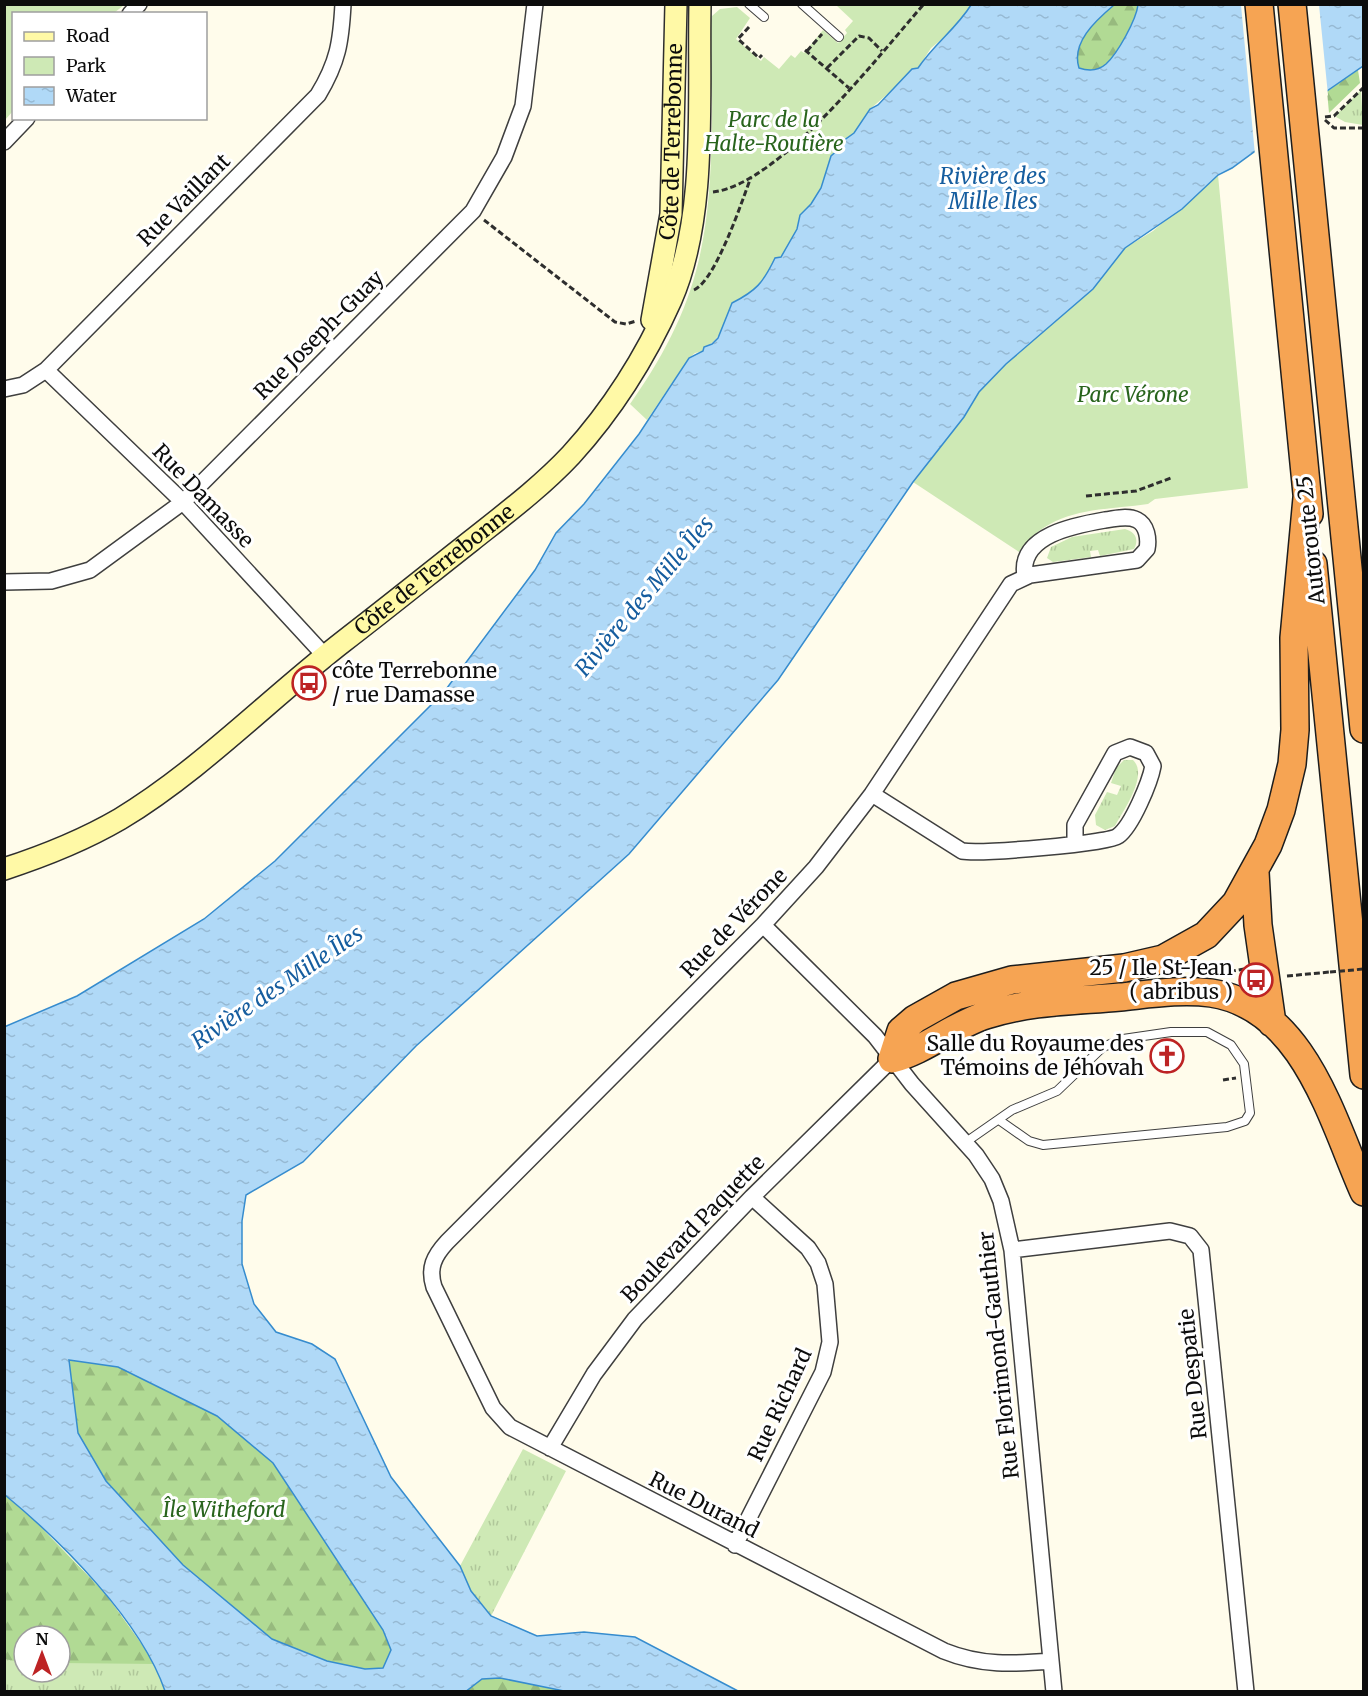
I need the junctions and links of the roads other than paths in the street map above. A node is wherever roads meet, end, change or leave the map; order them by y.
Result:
1 (343, 4) edge
2 (535, 4) edge
3 (676, 4) edge
4 (700, 4) edge
5 (749, 4) edge
6 (802, 4) edge
7 (1259, 4) edge
8 (1292, 4) edge
9 (764, 17) dead end
10 (839, 37) dead end
11 (25, 120) edge
12 (4, 142) edge
13 (646, 347) junction
14 (46, 370) junction
15 (4, 389) edge
16 (1307, 498) junction
17 (183, 502) junction
18 (1025, 576) junction
19 (4, 582) edge
20 (326, 656) junction
21 (1362, 703) edge
22 (1364, 729) edge
23 (872, 794) junction
24 (1075, 843) junction
25 (4, 869) edge
26 (1255, 872) junction
27 (763, 925) junction
28 (1272, 1023) junction
29 (892, 1059) junction
30 (1364, 1075) edge
31 (999, 1120) junction
32 (966, 1142) junction
33 (1364, 1192) edge
34 (752, 1197) junction
35 (1012, 1250) junction
36 (432, 1266) joint
37 (550, 1448) junction
38 (735, 1545) junction
39 (1051, 1661) junction
40 (1054, 1692) edge
41 (1246, 1692) edge

1 - 14 street, Rue Vaillant
2 - 17 street, Rue Joseph-Guay
3 - 13 main road, Côte de Terrebonne
4 - 13 main road, Côte de Terrebonne
5 - 9 lane
6 - 10 lane
7 - 16 highway, Autoroute 25
8 - 21 highway, Autoroute 25
11 - 12 street
13 - 20 main road, Côte de Terrebonne
14 - 15 street, Rue Vaillant
14 - 17 street, Rue Damasse
16 - 26 highway
16 - 30 highway, Autoroute 25
17 - 19 street, Rue Joseph-Guay
17 - 20 street, Rue Damasse
18 - 18 street
18 - 23 street, Rue de Vérone
20 - 25 main road, Côte de Terrebonne
21 - 22 highway, Autoroute 25
23 - 24 street
23 - 27 street, Rue de Vérone
24 - 24 street
26 - 28 highway
26 - 29 highway
27 - 29 street, Rue Florimond-Gauthier
27 - 36 street, Rue de Vérone
28 - 29 highway
28 - 33 highway
29 - 32 street, Rue Florimond-Gauthier
29 - 34 street, Boulevard Paquette
31 - 31 lane
31 - 32 lane
32 - 35 street, Rue Florimond-Gauthier
34 - 37 street, Boulevard Paquette
34 - 38 street, Rue Richard
35 - 39 street, Rue Florimond-Gauthier
35 - 41 street, Rue Despatie
36 - 37 street, Rue Durand
37 - 38 street, Rue Durand
38 - 39 street, Rue Durand
39 - 40 street, Rue Florimond-Gauthier

